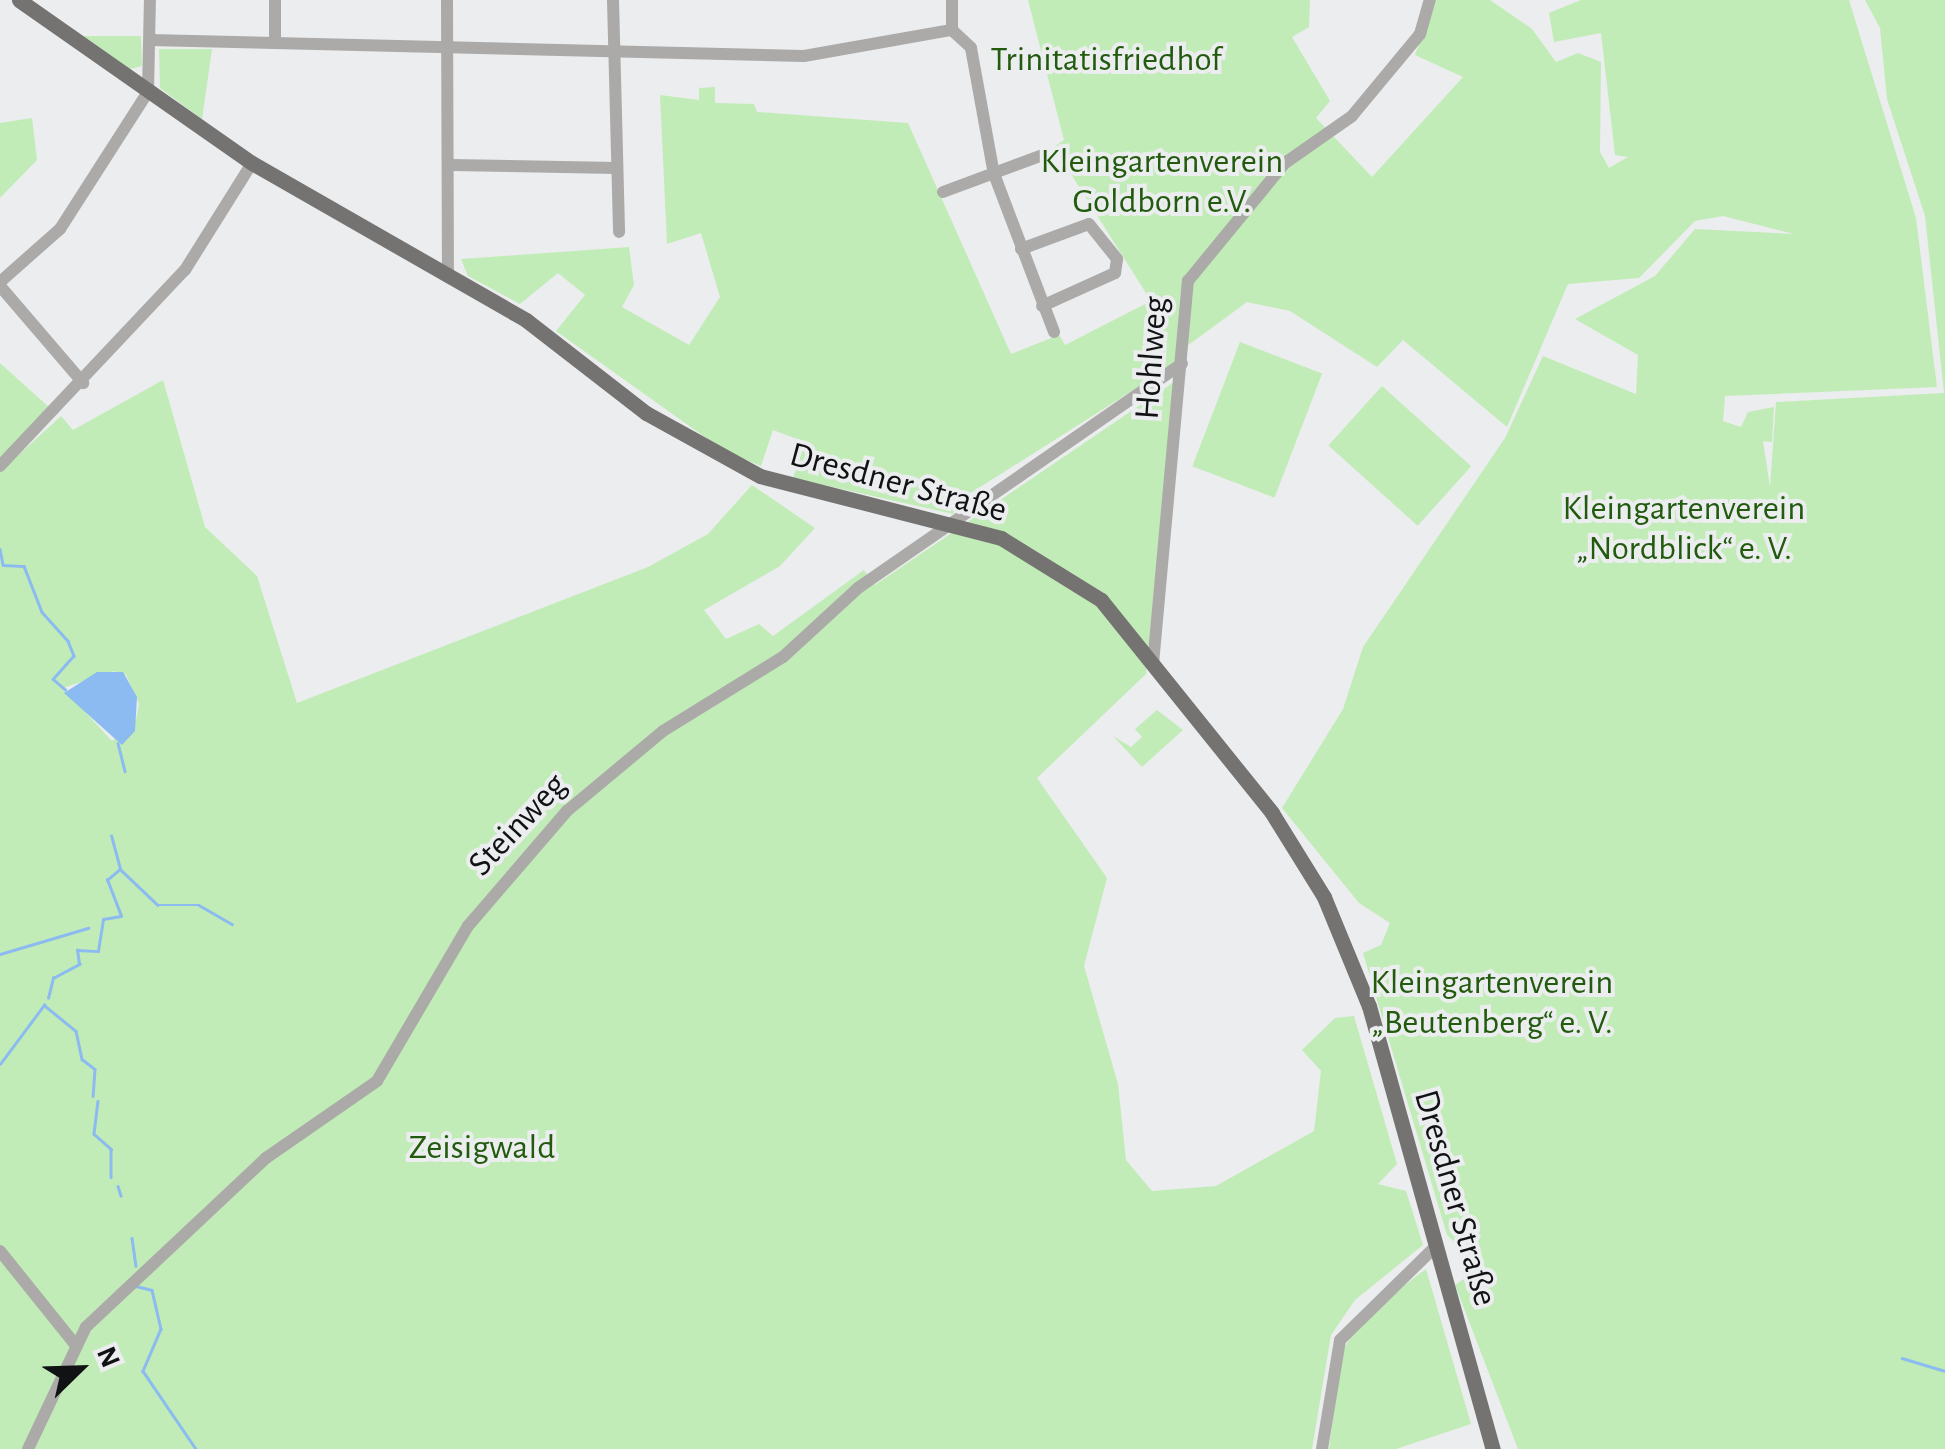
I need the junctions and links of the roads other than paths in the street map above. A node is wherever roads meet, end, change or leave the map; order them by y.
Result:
1 (150, 0) edge
2 (275, 0) edge
3 (448, 0) edge
4 (613, 0) edge
5 (952, 0) edge
6 (1430, 0) edge
7 (21, 1) edge
8 (952, 30) junction
9 (150, 40) junction
10 (275, 42) junction
11 (449, 48) junction
12 (613, 51) junction
13 (148, 92) junction
14 (1045, 154) dead end
15 (252, 163) junction
16 (452, 164) junction
17 (617, 168) junction
18 (994, 174) junction
19 (943, 192) dead end
20 (619, 232) dead end
21 (1021, 249) junction
22 (448, 277) junction
23 (0, 284) edge
24 (1042, 306) junction
25 (1054, 332) dead end
26 (1182, 364) junction
27 (83, 383) junction
28 (0, 466) edge
29 (954, 523) junction
30 (1130, 636) junction
31 (1159, 638) junction
32 (1152, 664) junction
33 (1437, 1245) junction
34 (0, 1251) edge
35 (74, 1344) junction
36 (1482, 1404) junction
37 (28, 1449) edge
38 (1322, 1449) edge
39 (1493, 1449) edge
40 (1500, 1449) edge

1 - 9 street
2 - 10 street
3 - 11 street
4 - 12 street
5 - 8 street
6 - 26 street, Hohlweg
7 - 13 main road, Dresdner Straße
8 - 12 street
8 - 18 street
9 - 10 street
9 - 13 street
10 - 11 street
11 - 12 street
11 - 16 street
12 - 17 street
13 - 15 main road, Dresdner Straße
13 - 23 street
14 - 18 street
15 - 22 main road, Dresdner Straße
15 - 27 street
16 - 17 street
16 - 22 street
17 - 20 street
18 - 19 street
18 - 21 street
21 - 24 street
21 - 24 street
22 - 29 main road, Dresdner Straße
23 - 27 street
24 - 25 street
26 - 29 street, Steinweg
26 - 31 street, Hohlweg
27 - 28 street
29 - 30 main road, Dresdner Straße
29 - 35 street, Steinweg
30 - 31 street
30 - 32 main road, Dresdner Straße
31 - 32 street, Hohlweg
32 - 33 main road, Dresdner Straße
33 - 36 main road, Dresdner Straße
33 - 38 street
34 - 35 street
35 - 37 street, Steinweg
36 - 39 main road
36 - 40 main road

